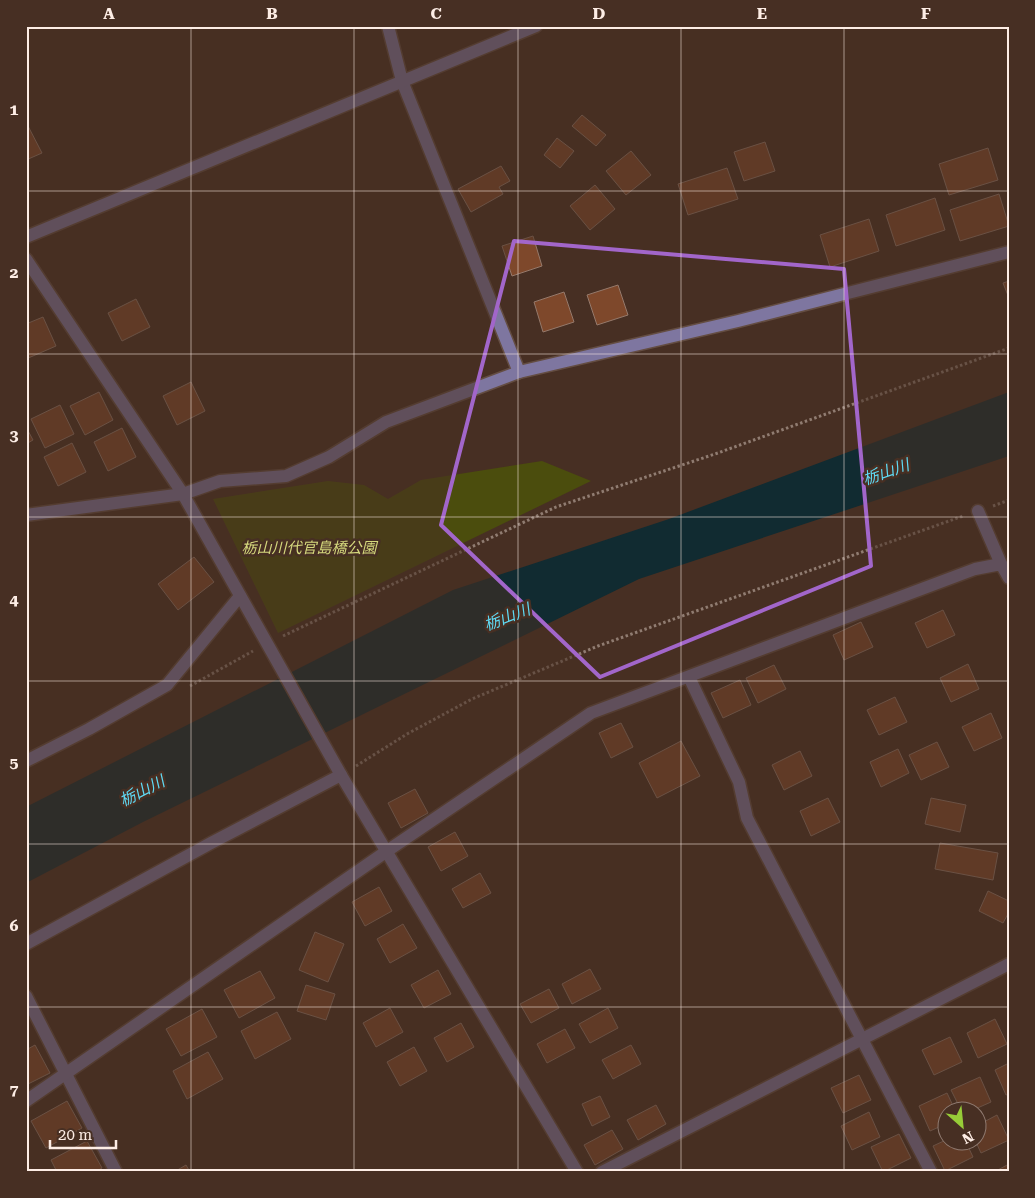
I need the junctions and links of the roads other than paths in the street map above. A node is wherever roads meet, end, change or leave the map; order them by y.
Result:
1 (388, 26) edge
2 (536, 26) edge
3 (402, 80) junction
4 (26, 237) edge
5 (1009, 252) edge
6 (26, 259) edge
7 (519, 372) junction
8 (183, 494) junction
9 (978, 511) road end
10 (26, 515) edge
11 (1001, 564) junction
12 (1009, 578) edge
13 (240, 596) junction
14 (689, 677) junction
15 (26, 761) edge
16 (341, 775) junction
17 (387, 851) junction
18 (26, 944) edge
19 (1009, 964) edge
20 (26, 996) edge
21 (862, 1040) junction
22 (65, 1074) junction
23 (26, 1101) edge
24 (116, 1172) edge
25 (577, 1172) edge
26 (602, 1172) edge
27 (931, 1172) edge

1 - 3 street
2 - 3 street
3 - 4 street
3 - 7 street
5 - 7 street
6 - 8 street
7 - 8 street
8 - 10 street
8 - 13 street
9 - 11 street
11 - 12 street
11 - 14 street
13 - 15 street
13 - 16 street
14 - 17 street
14 - 21 street
16 - 17 street
16 - 18 street
17 - 22 street
17 - 25 street
19 - 21 street
20 - 22 street
21 - 26 street
21 - 27 street
22 - 23 street
22 - 24 street

